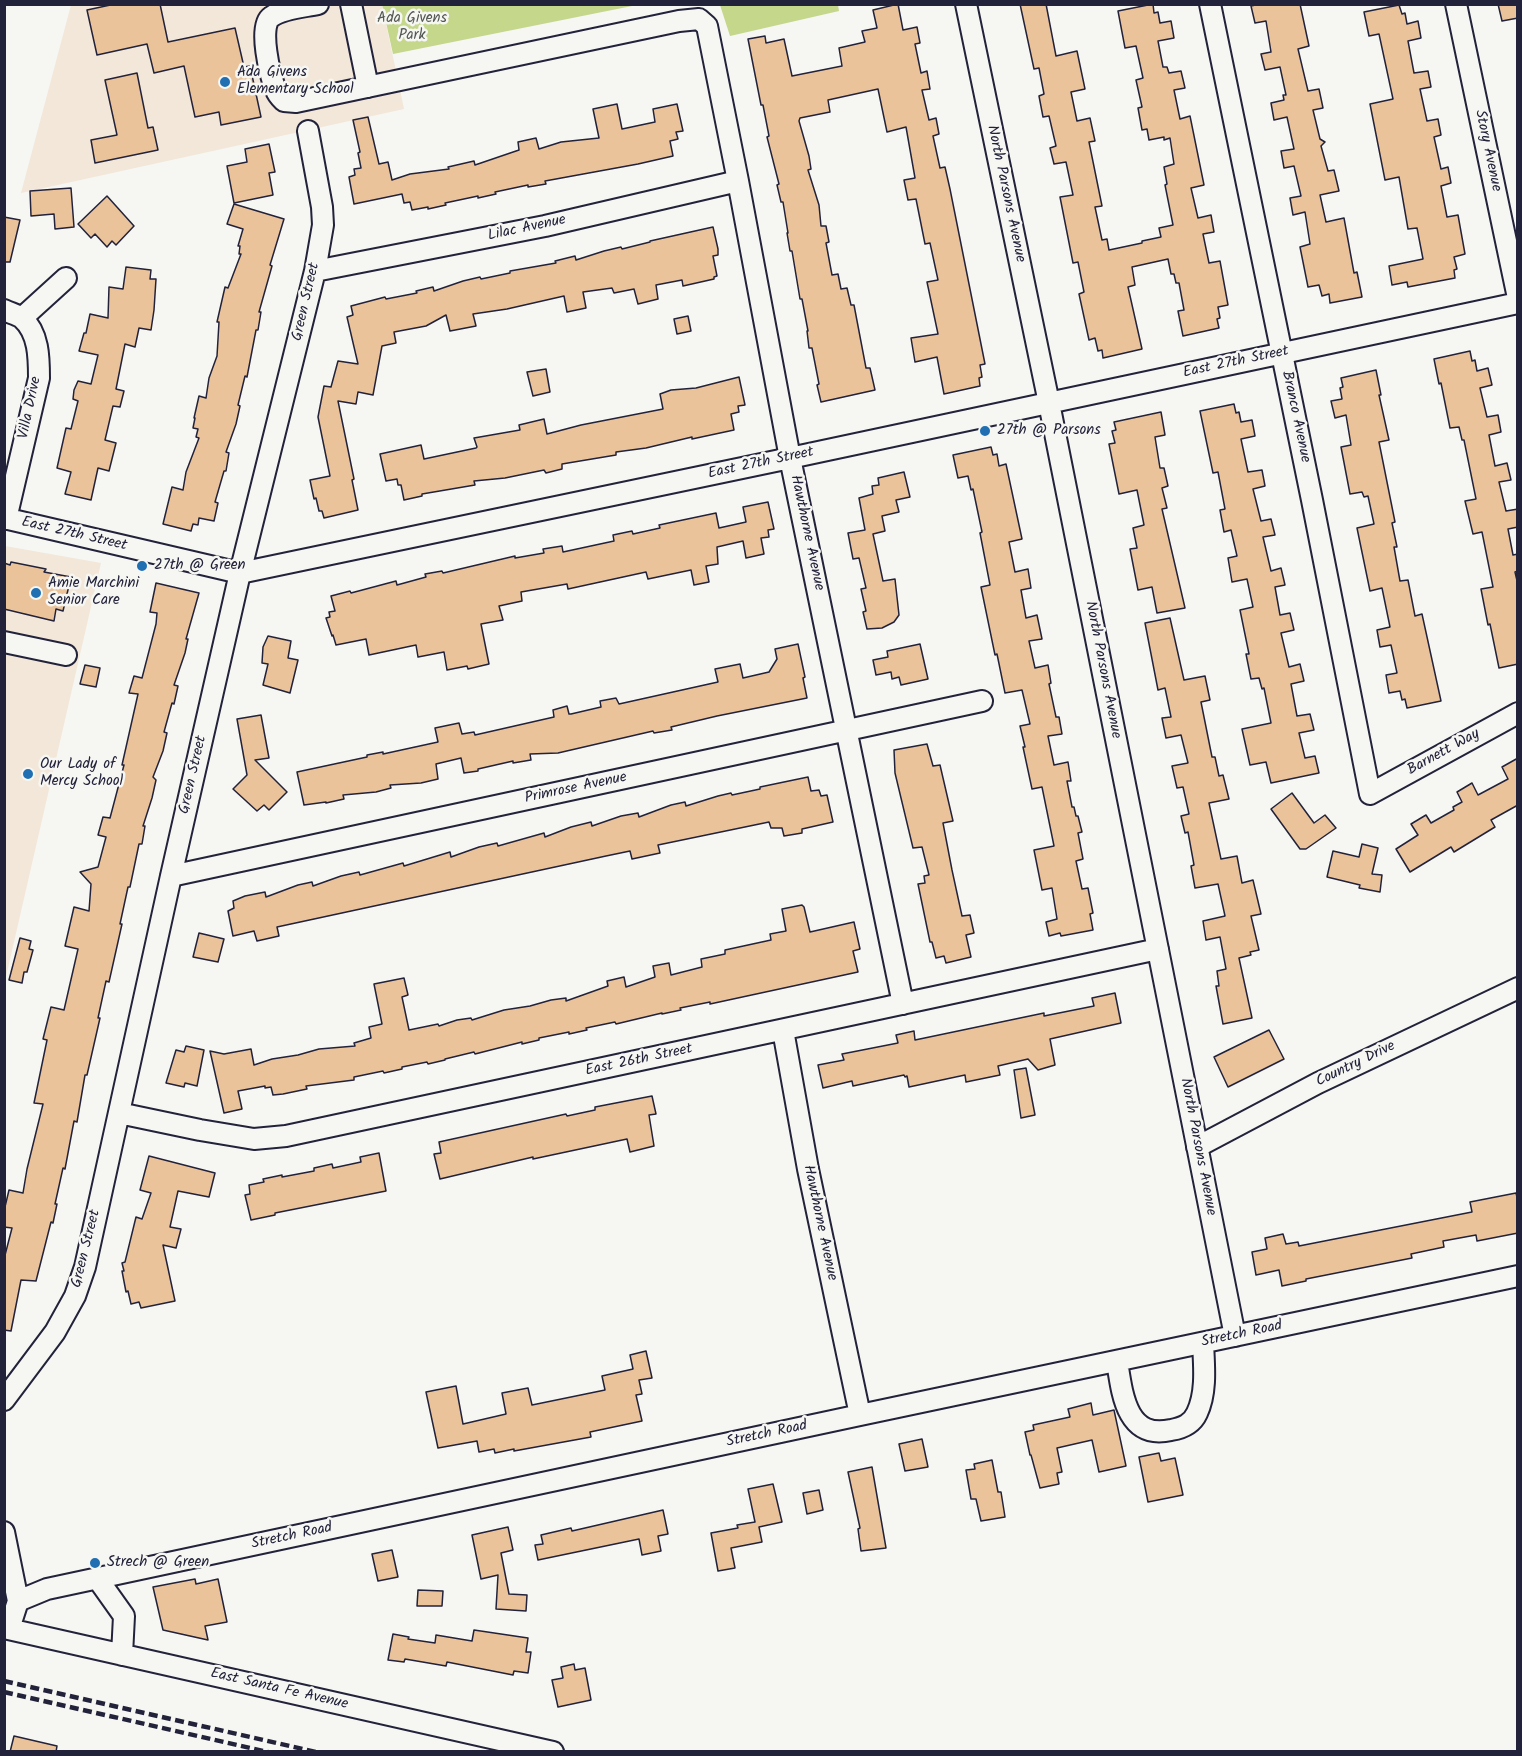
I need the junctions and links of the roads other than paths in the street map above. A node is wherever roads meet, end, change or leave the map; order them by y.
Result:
1 (318, 4) edge
2 (351, 4) edge
3 (966, 4) edge
4 (1210, 4) edge
5 (1456, 4) edge
6 (368, 87) junction
7 (308, 131) dead end
8 (738, 181) junction
9 (315, 272) junction
10 (66, 278) dead end
11 (1518, 298) edge
12 (1518, 303) edge
13 (13, 314) edge
14 (1282, 353) junction
15 (1049, 403) junction
16 (790, 458) junction
17 (5, 519) edge
18 (240, 573) junction
19 (4, 642) edge
20 (66, 655) dead end
21 (982, 701) dead end
22 (1518, 713) edge
23 (847, 730) junction
24 (1370, 794) joint
25 (171, 876) junction
26 (1158, 949) junction
27 (1518, 988) edge
28 (903, 1004) junction
29 (783, 1030) junction
30 (119, 1113) junction
31 (1197, 1147) junction
32 (1518, 1276) edge
33 (1235, 1336) junction
34 (1203, 1343) junction
35 (1117, 1361) junction
36 (4, 1400) edge
37 (860, 1415) junction
38 (4, 1532) edge
39 (97, 1578) junction
40 (18, 1601) junction
41 (7, 1629) edge
42 (122, 1654) junction
43 (553, 1752) edge

1 - 6 street
2 - 6 street
3 - 15 street, North Parsons Avenue
4 - 14 street, Branco Avenue
5 - 11 street, Story Avenue
6 - 8 street, Hawthorne Avenue
7 - 9 street, Green Street
8 - 9 street, Lilac Avenue
8 - 16 street, Hawthorne Avenue
9 - 18 street, Green Street
10 - 13 street
12 - 14 street, East 27th Street
13 - 17 street, Villa Drive
14 - 15 street, East 27th Street
14 - 24 street, Branco Avenue
15 - 16 street, East 27th Street
15 - 26 street, North Parsons Avenue
16 - 18 street, East 27th Street
16 - 23 street, Hawthorne Avenue
17 - 18 street, East 27th Street
18 - 25 street, Green Street
19 - 20 street
21 - 23 street, Primrose Avenue
22 - 24 street, Barnett Way
23 - 25 street, Primrose Avenue
23 - 28 street, Hawthorne Avenue
25 - 30 street, Green Street
26 - 28 street, East 26th Street
26 - 31 street, North Parsons Avenue
27 - 31 street, Country Drive
28 - 29 street, East 26th Street
29 - 30 street, East 26th Street
29 - 37 street, Hawthorne Avenue
30 - 36 street, Green Street
31 - 33 street, North Parsons Avenue
32 - 33 street, Stretch Road
33 - 34 street, Stretch Road
34 - 35 street, Stretch Road
34 - 35 street
35 - 37 street, Stretch Road
37 - 39 street, Stretch Road
38 - 40 street
39 - 40 street, Stretch Road
39 - 42 street
40 - 41 street
41 - 42 street, East Santa Fe Avenue
42 - 43 street, East Santa Fe Avenue

